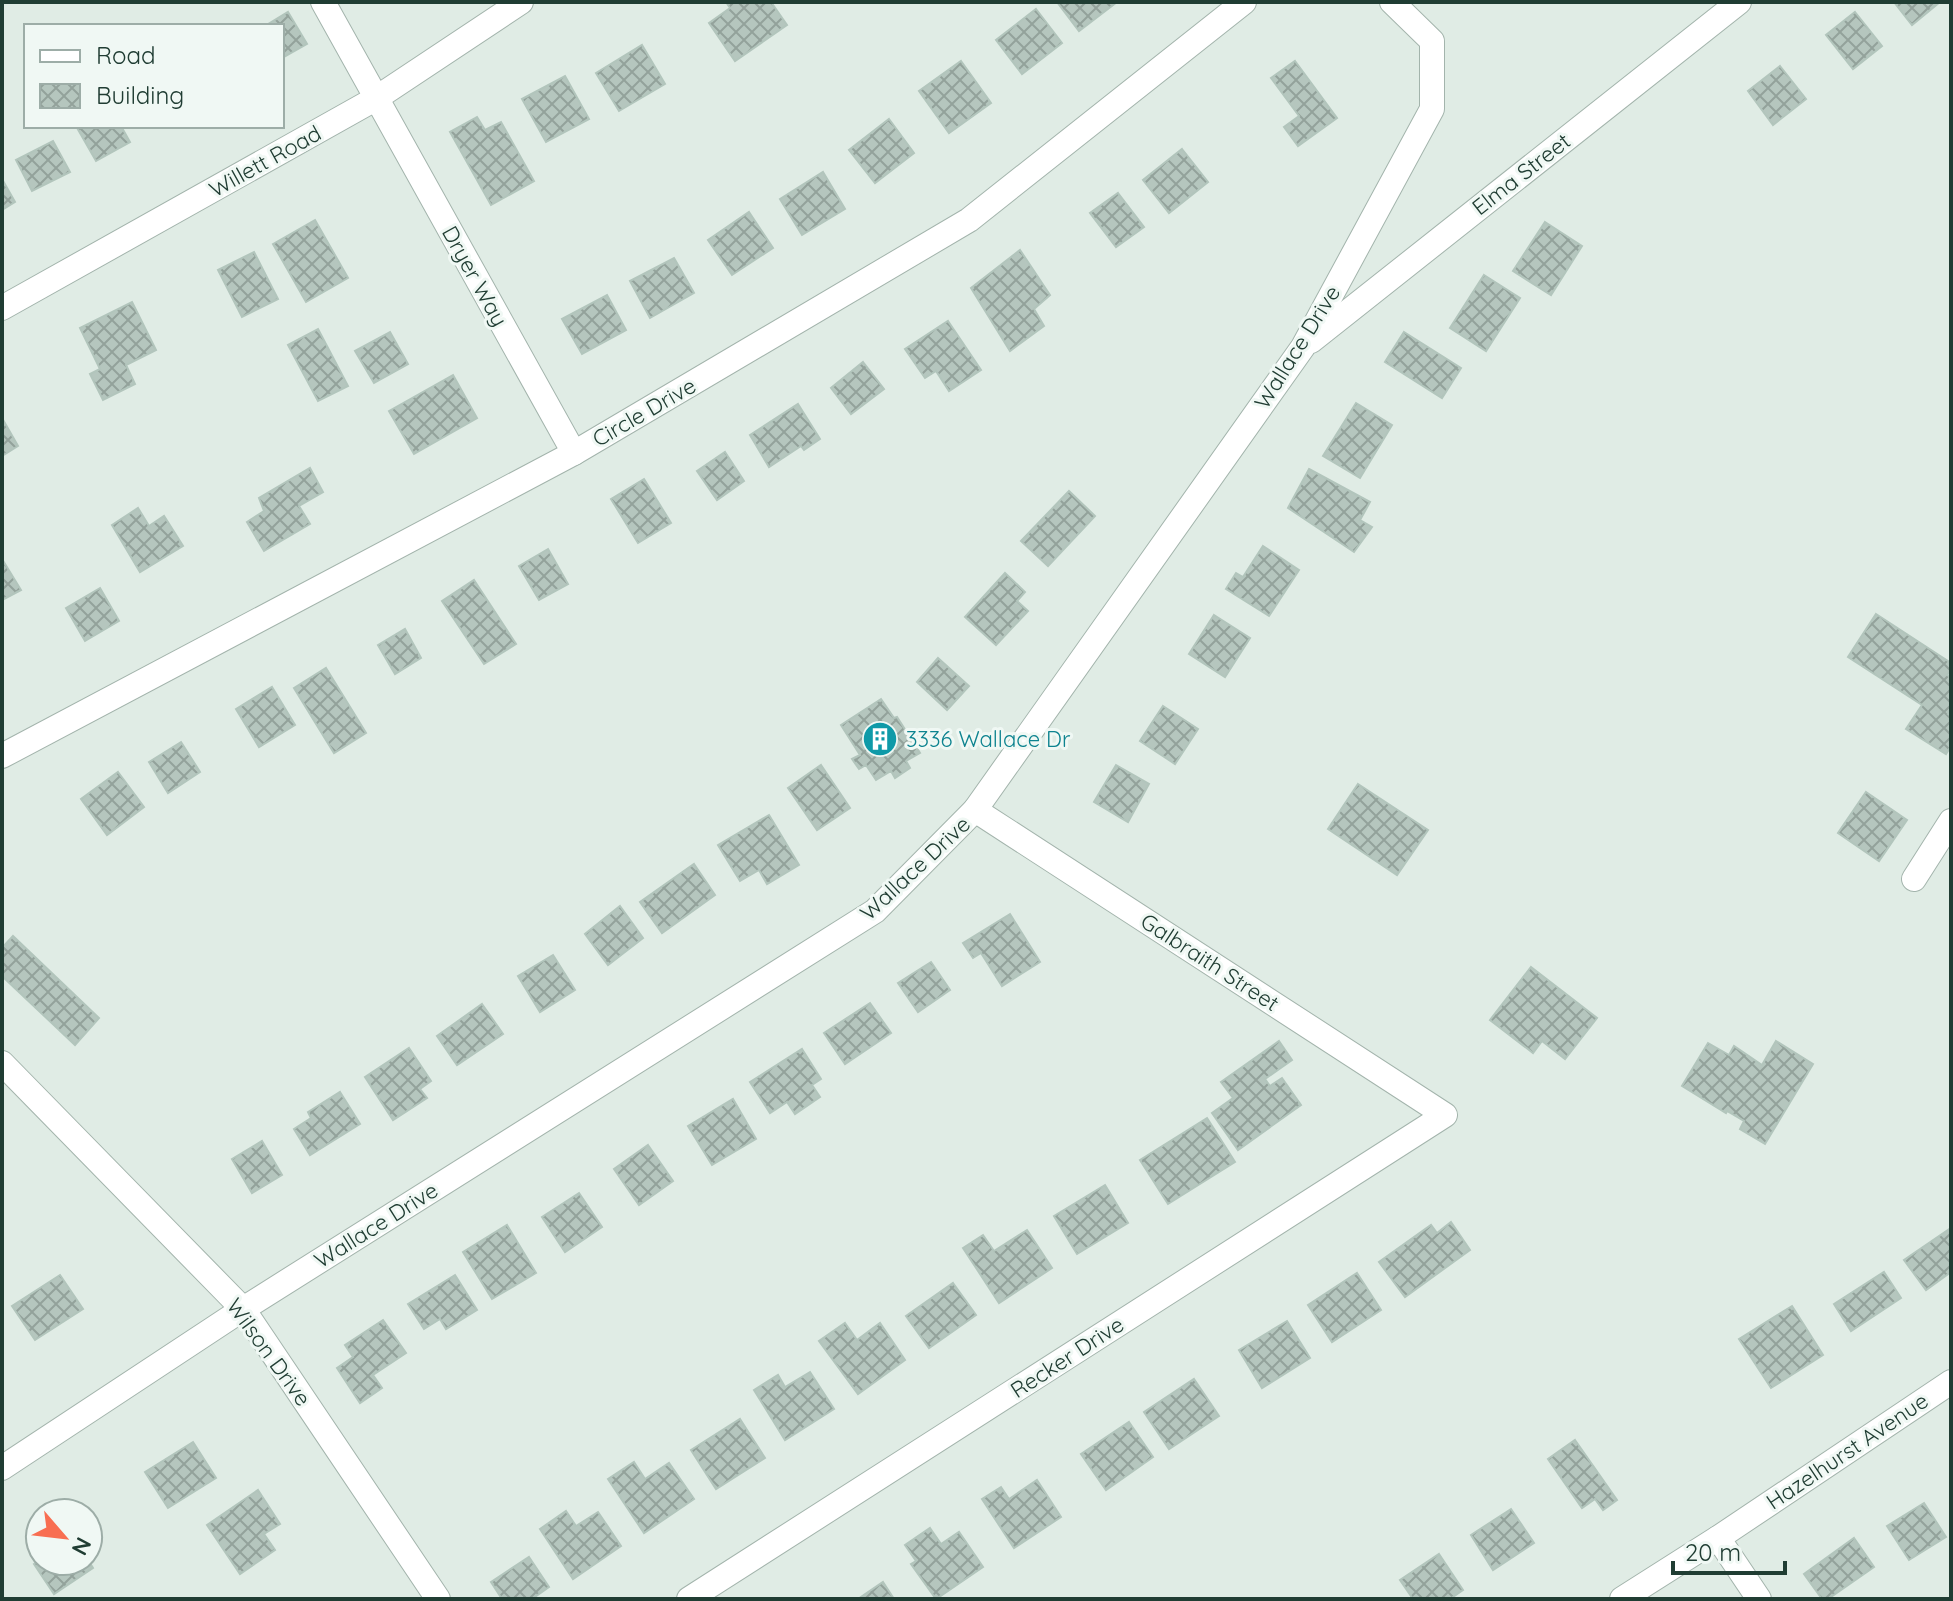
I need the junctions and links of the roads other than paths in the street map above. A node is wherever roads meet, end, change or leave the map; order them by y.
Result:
1 (323, 2) edge
2 (521, 2) edge
3 (1244, 2) edge
4 (1392, 2) edge
5 (1739, 2) edge
6 (375, 99) junction
7 (2, 308) edge
8 (1303, 347) junction
9 (574, 453) junction
10 (2, 756) edge
11 (975, 810) junction
12 (1951, 821) edge
13 (1914, 879) dead end
14 (2, 1063) edge
15 (1445, 1115) joint
16 (243, 1309) junction
17 (1951, 1382) edge
18 (2, 1468) edge
19 (1718, 1538) junction
20 (438, 1599) edge
21 (689, 1599) edge
22 (1622, 1599) edge
23 (1759, 1599) edge

1 - 6 street, Dryer Way
2 - 6 street, Willett Road
3 - 9 street, Circle Drive
4 - 8 street, Wallace Drive
5 - 8 street, Elma Street
6 - 7 street, Willett Road
6 - 9 street, Dryer Way
8 - 11 street, Wallace Drive
9 - 10 street, Circle Drive
11 - 15 street, Galbraith Street
11 - 16 street, Wallace Drive
12 - 13 street
14 - 16 street, Wilson Drive
15 - 21 street, Recker Drive
16 - 18 street, Wallace Drive
16 - 20 street, Wilson Drive
17 - 19 street, Hazelhurst Avenue
19 - 22 street, Hazelhurst Avenue
19 - 23 street

